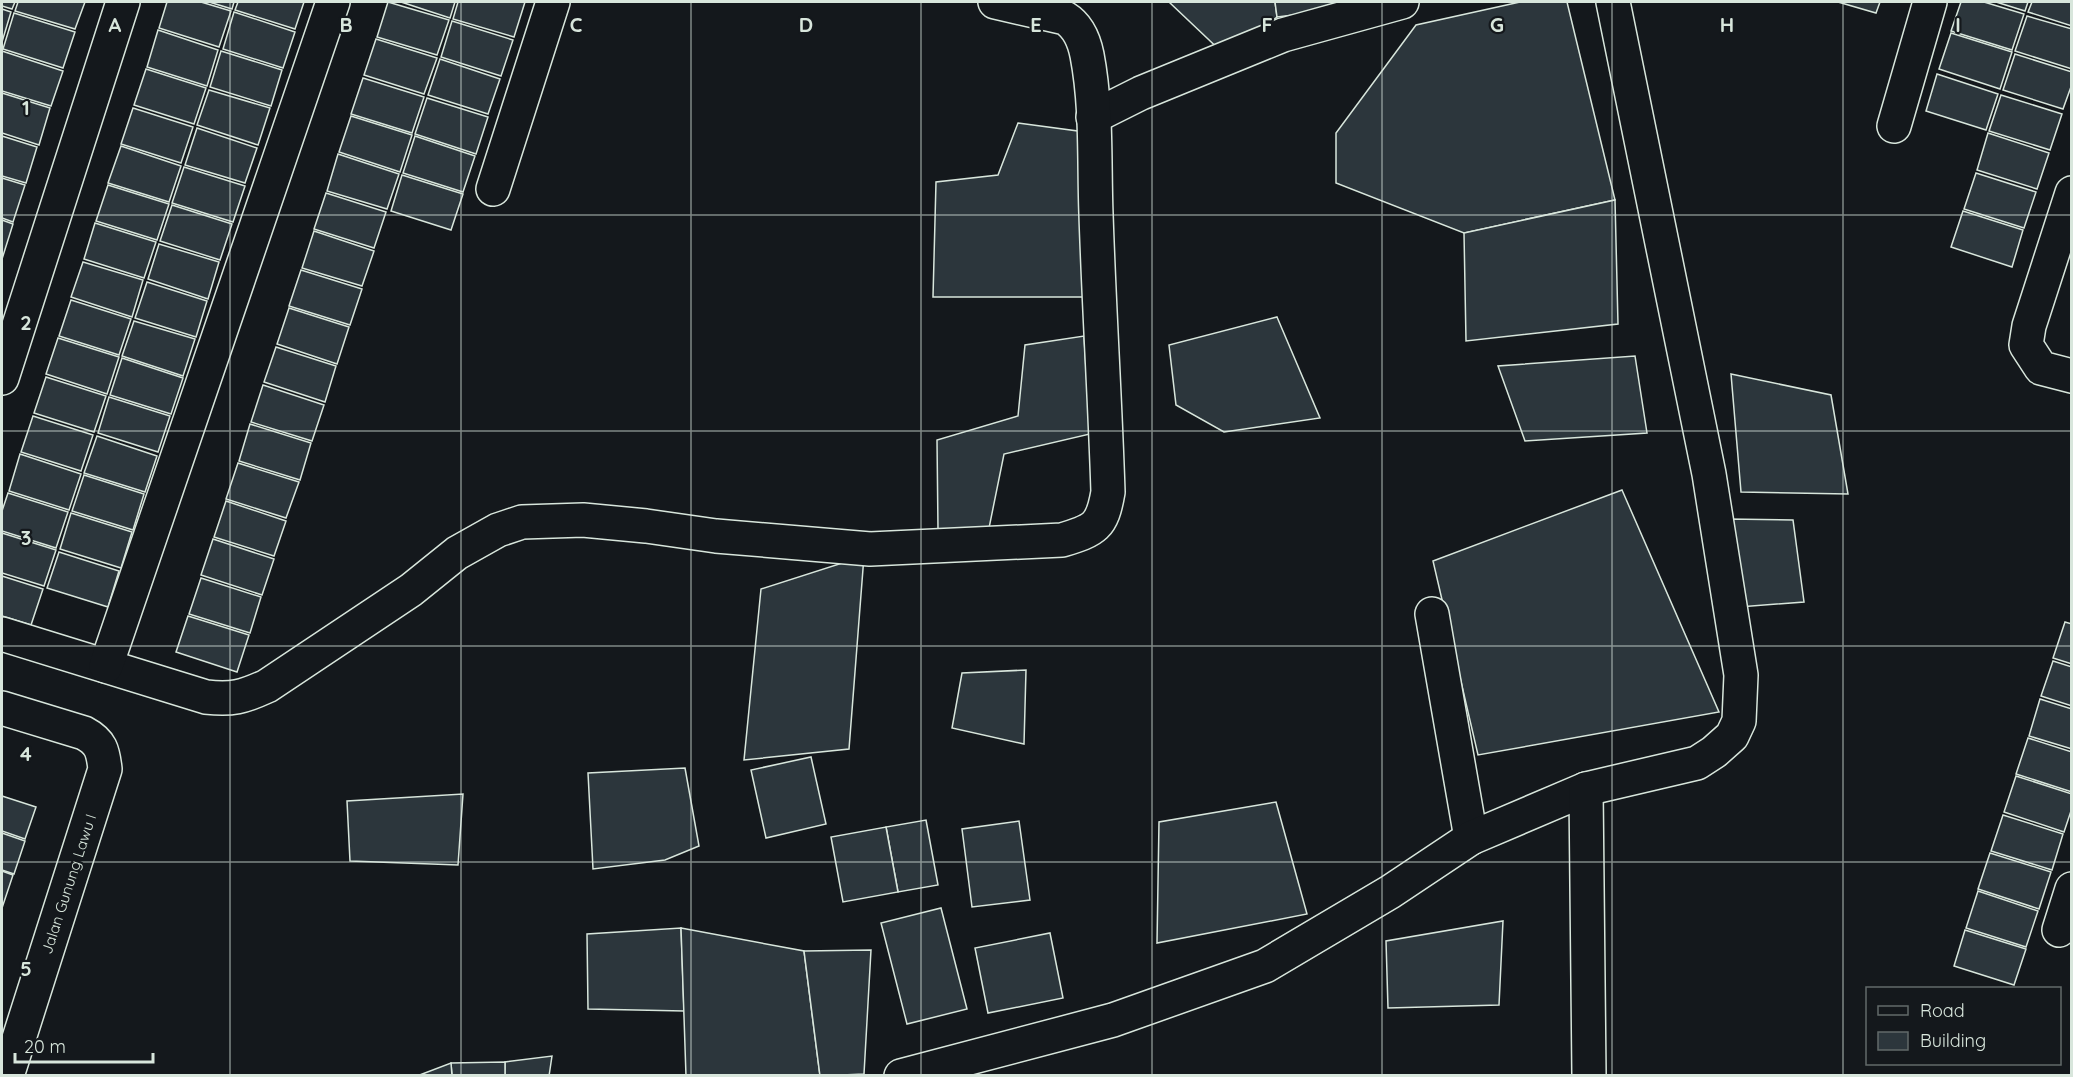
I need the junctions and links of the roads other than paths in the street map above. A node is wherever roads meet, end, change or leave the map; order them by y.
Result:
1 (123, 2) edge
2 (333, 2) edge
3 (553, 2) edge
4 (995, 2) edge
5 (1402, 2) edge
6 (1613, 2) edge
7 (1930, 2) edge
8 (1094, 117) junction
9 (1894, 126) dead end
10 (493, 189) dead end
11 (2072, 194) edge
12 (2072, 376) edge
13 (2, 378) edge
14 (1432, 614) dead end
15 (2, 634) edge
16 (106, 666) junction
17 (2, 708) edge
18 (1586, 789) junction
19 (1470, 838) junction
20 (2072, 889) edge
21 (2059, 930) dead end
22 (7, 1076) edge
23 (901, 1076) edge
24 (1589, 1076) edge

1 - 13 street
2 - 16 street
3 - 10 street
4 - 8 street
5 - 8 street
6 - 18 street
7 - 9 street
8 - 16 street
11 - 12 street
14 - 19 street
15 - 16 street
17 - 22 street, Jalan Gunung Lawu I
18 - 19 street
18 - 24 street
19 - 23 street
20 - 21 street

